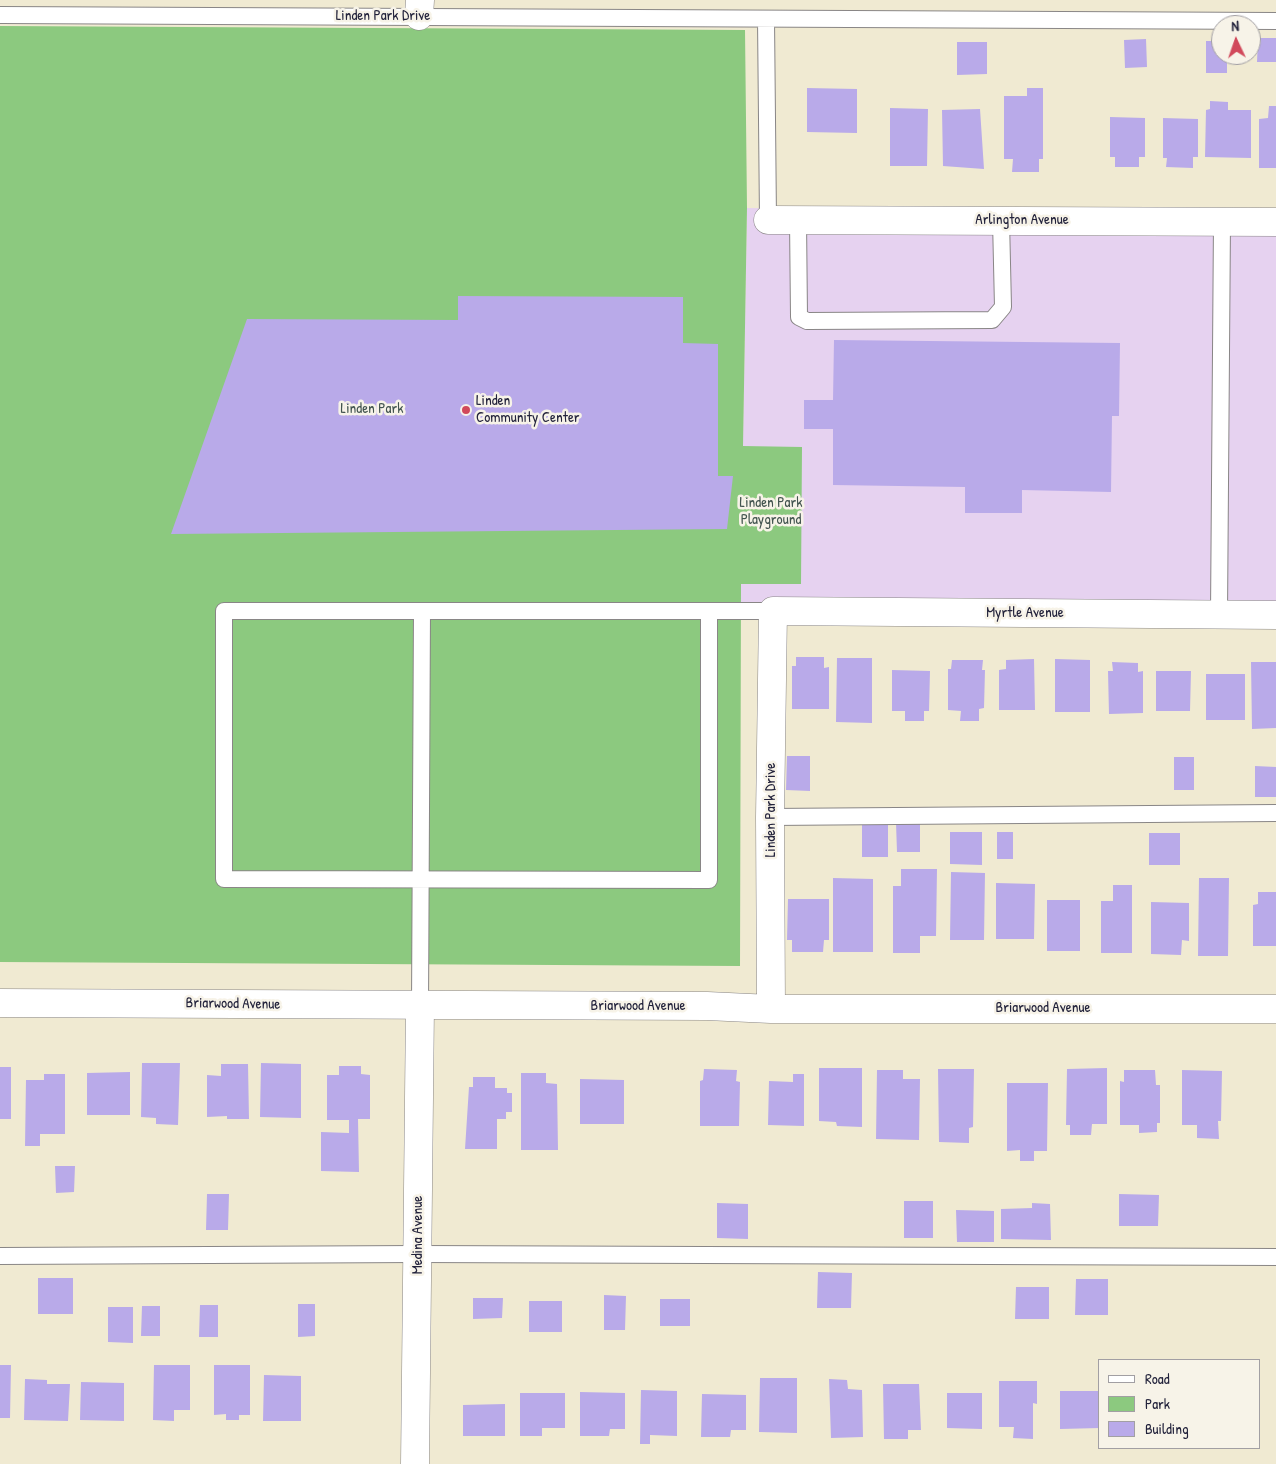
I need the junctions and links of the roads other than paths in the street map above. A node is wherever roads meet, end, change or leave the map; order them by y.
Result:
1 (420, 8) edge
2 (0, 15) edge
3 (766, 19) junction
4 (1276, 22) edge
5 (768, 220) joint
6 (798, 220) junction
7 (1001, 220) junction
8 (1222, 221) junction
9 (1276, 222) edge
10 (422, 611) junction
11 (709, 611) junction
12 (773, 611) junction
13 (1219, 614) junction
14 (1276, 615) edge
15 (1276, 814) edge
16 (770, 817) junction
17 (420, 879) junction
18 (0, 1002) edge
19 (420, 1006) junction
20 (771, 1009) junction
21 (1276, 1009) edge
22 (418, 1254) junction
23 (0, 1256) edge
24 (1276, 1257) edge
25 (415, 1464) edge

1 - 2 lane, Linden Park Drive
1 - 3 lane, Linden Park Drive
3 - 4 lane, Linden Park Drive
3 - 5 lane
5 - 6 street, Arlington Avenue
6 - 7 street, Arlington Avenue
6 - 7 lane
7 - 8 street, Arlington Avenue
8 - 9 street, Arlington Avenue
8 - 13 lane
10 - 11 lane
10 - 17 lane
10 - 17 lane
11 - 12 lane
11 - 17 lane
12 - 13 street, Myrtle Avenue
12 - 16 street, Linden Park Drive
13 - 14 street, Myrtle Avenue
15 - 16 lane
16 - 20 street, Linden Park Drive
17 - 19 lane
18 - 19 street, Briarwood Avenue
19 - 20 street, Briarwood Avenue
19 - 22 street, Medina Avenue
20 - 21 street, Briarwood Avenue
22 - 23 lane
22 - 24 lane
22 - 25 street, Medina Avenue

